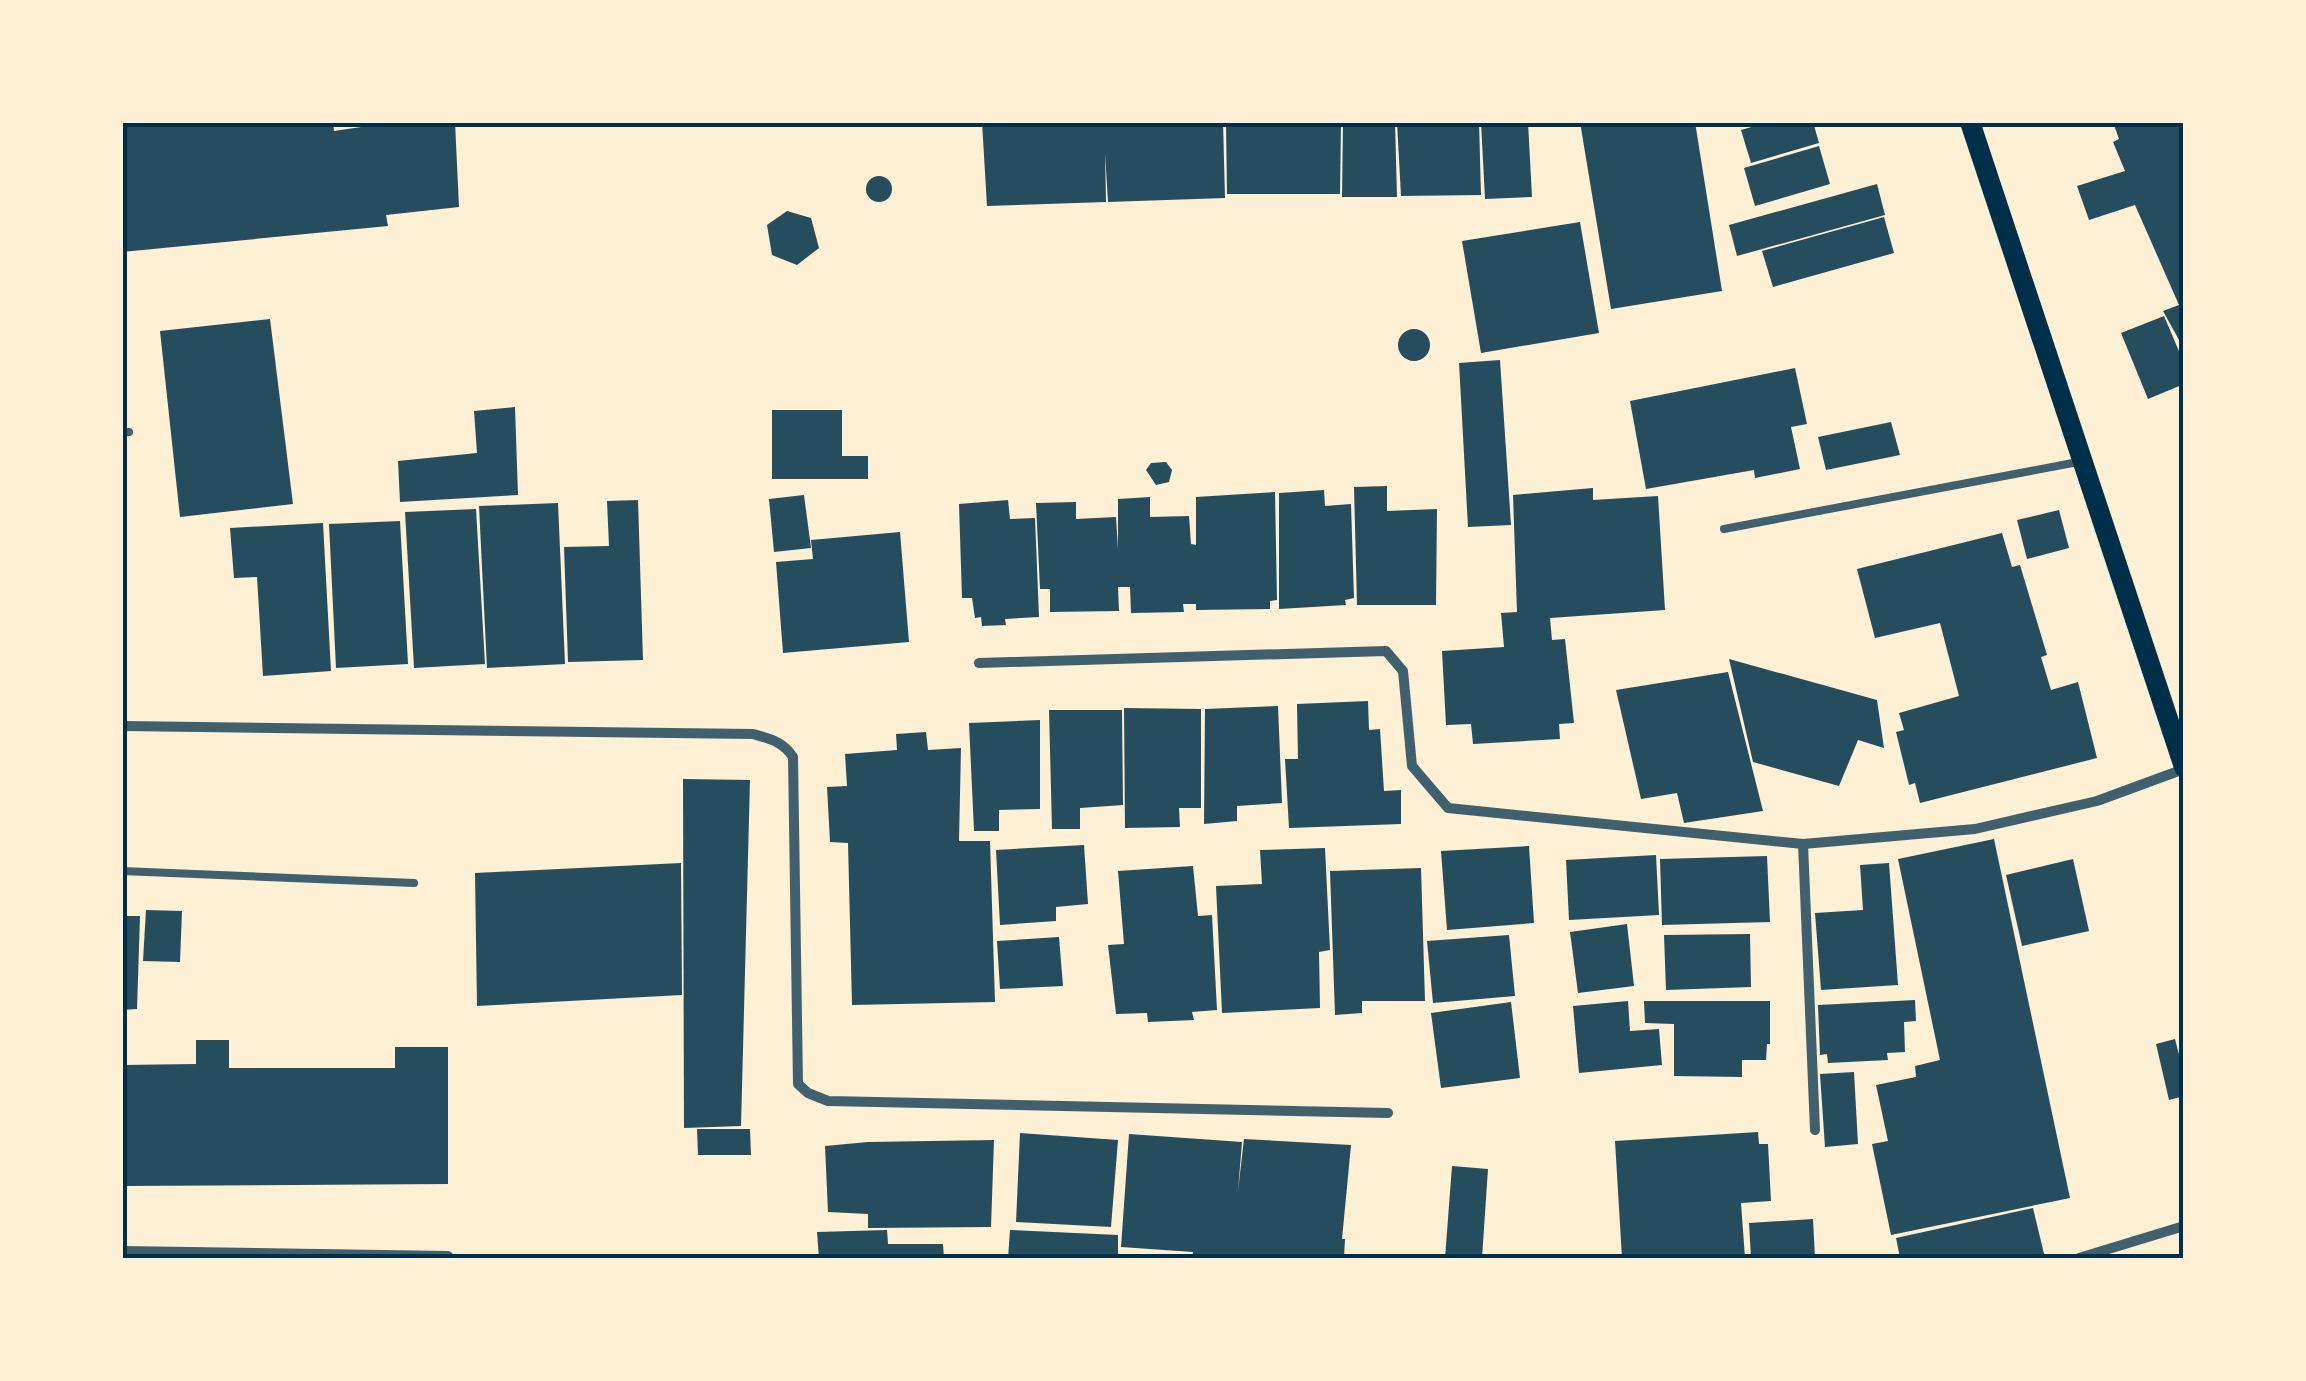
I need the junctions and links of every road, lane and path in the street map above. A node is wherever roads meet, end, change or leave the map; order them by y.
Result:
1 (1970, 122) edge
2 (2082, 462) junction
3 (1724, 530) dead end
4 (979, 663) dead end
5 (122, 726) edge
6 (2184, 768) edge
7 (1804, 844) junction
8 (122, 872) edge
9 (414, 883) dead end
10 (1388, 1113) dead end
11 (1814, 1130) dead end
12 (2184, 1226) edge
13 (122, 1251) edge
14 (448, 1256) edge
15 (2079, 1258) edge

1 - 2 main road
2 - 3 lane
2 - 6 main road
4 - 7 street
5 - 10 street
6 - 7 street
7 - 11 street
8 - 9 lane
12 - 15 street
13 - 14 street

